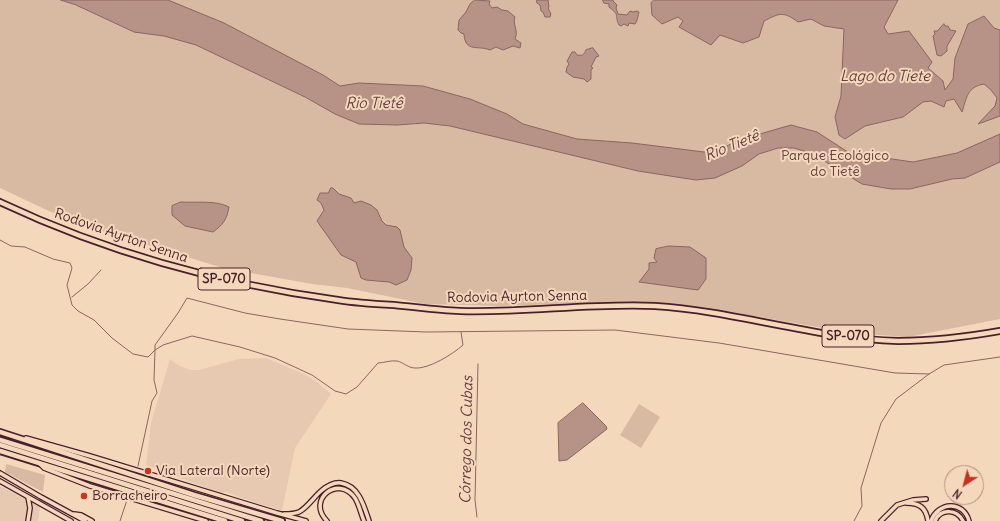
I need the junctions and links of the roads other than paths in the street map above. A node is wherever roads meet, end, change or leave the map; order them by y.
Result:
1 (0, 202) edge
2 (1000, 331) edge
3 (0, 432) edge
4 (0, 440) edge
5 (0, 445) edge
6 (0, 451) edge
7 (37, 462) junction
8 (0, 473) edge
9 (0, 481) edge
10 (28, 489) junction
11 (26, 496) junction
12 (36, 501) junction
13 (901, 503) junction
14 (921, 506) junction
15 (30, 508) junction
16 (277, 513) junction
17 (73, 514) junction
18 (28, 521) edge
19 (71, 521) edge
20 (85, 521) edge
21 (92, 521) edge
22 (206, 521) edge
23 (225, 521) edge
24 (242, 521) edge
25 (261, 521) edge
26 (282, 521) edge
27 (306, 521) edge
28 (326, 521) edge
29 (364, 521) edge
30 (369, 521) edge
31 (881, 521) edge
32 (928, 521) edge
33 (931, 521) edge
34 (935, 521) edge
35 (963, 521) edge
36 (969, 521) edge

1 - 2 highway, Rodovia Ayrton Senna / SP-070
3 - 16 main road
3 - 26 highway
4 - 25 highway
5 - 24 highway
6 - 7 highway
7 - 22 main road
7 - 23 highway
8 - 10 main road
9 - 11 main road
10 - 11 main road
10 - 17 main road
11 - 12 main road
11 - 15 main road
12 - 15 main road
12 - 19 main road
13 - 14 main road
13 - 14 main road
13 - 31 main road
14 - 32 main road
15 - 18 main road
16 - 27 main road
16 - 30 main road
17 - 19 main road
17 - 20 main road
17 - 21 main road
28 - 29 main road
33 - 36 main road
34 - 35 main road

